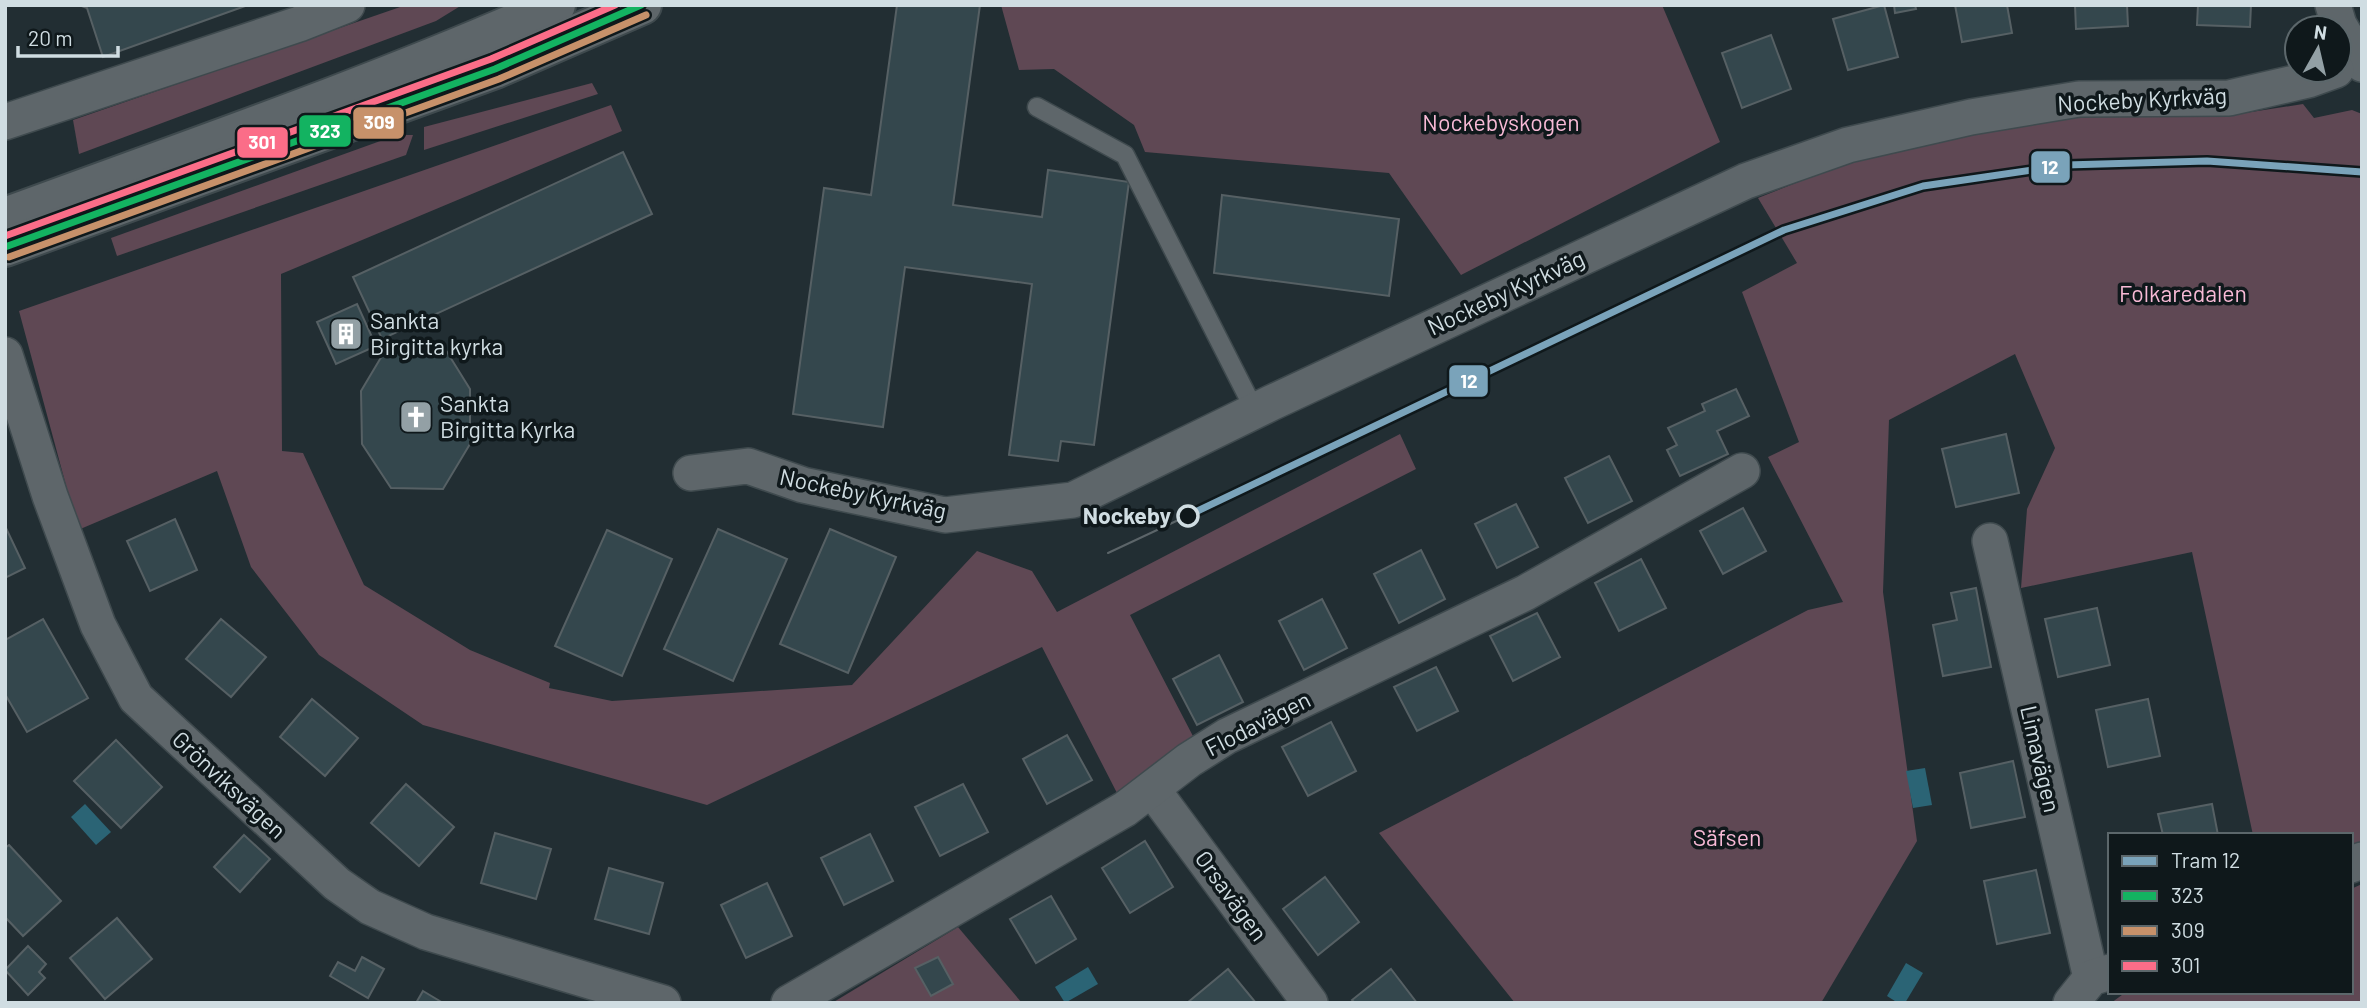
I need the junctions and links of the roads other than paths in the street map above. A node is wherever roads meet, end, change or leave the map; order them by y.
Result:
1 (347, 5) edge
2 (556, 5) edge
3 (642, 5) edge
4 (2290, 84) edge
5 (1037, 107) dead end
6 (338, 111) junction
7 (5, 122) edge
8 (5, 217) edge
9 (5, 247) edge
10 (5, 355) edge
11 (1255, 411) junction
12 (1742, 471) dead end
13 (691, 473) dead end
14 (1990, 541) dead end
15 (1152, 789) junction
16 (2090, 984) edge
17 (663, 1003) edge
18 (789, 1003) edge
19 (1310, 1003) edge

1 - 7 street
2 - 6 main road
3 - 6 main road
4 - 11 street, Nockeby Kyrkväg
5 - 11 lane
6 - 8 main road
6 - 9 main road
10 - 17 street, Grönviksvägen
11 - 13 street, Nockeby Kyrkväg
12 - 15 street, Flodavägen
14 - 16 street, Limavägen
15 - 18 street, Flodavägen
15 - 19 street, Orsavägen

